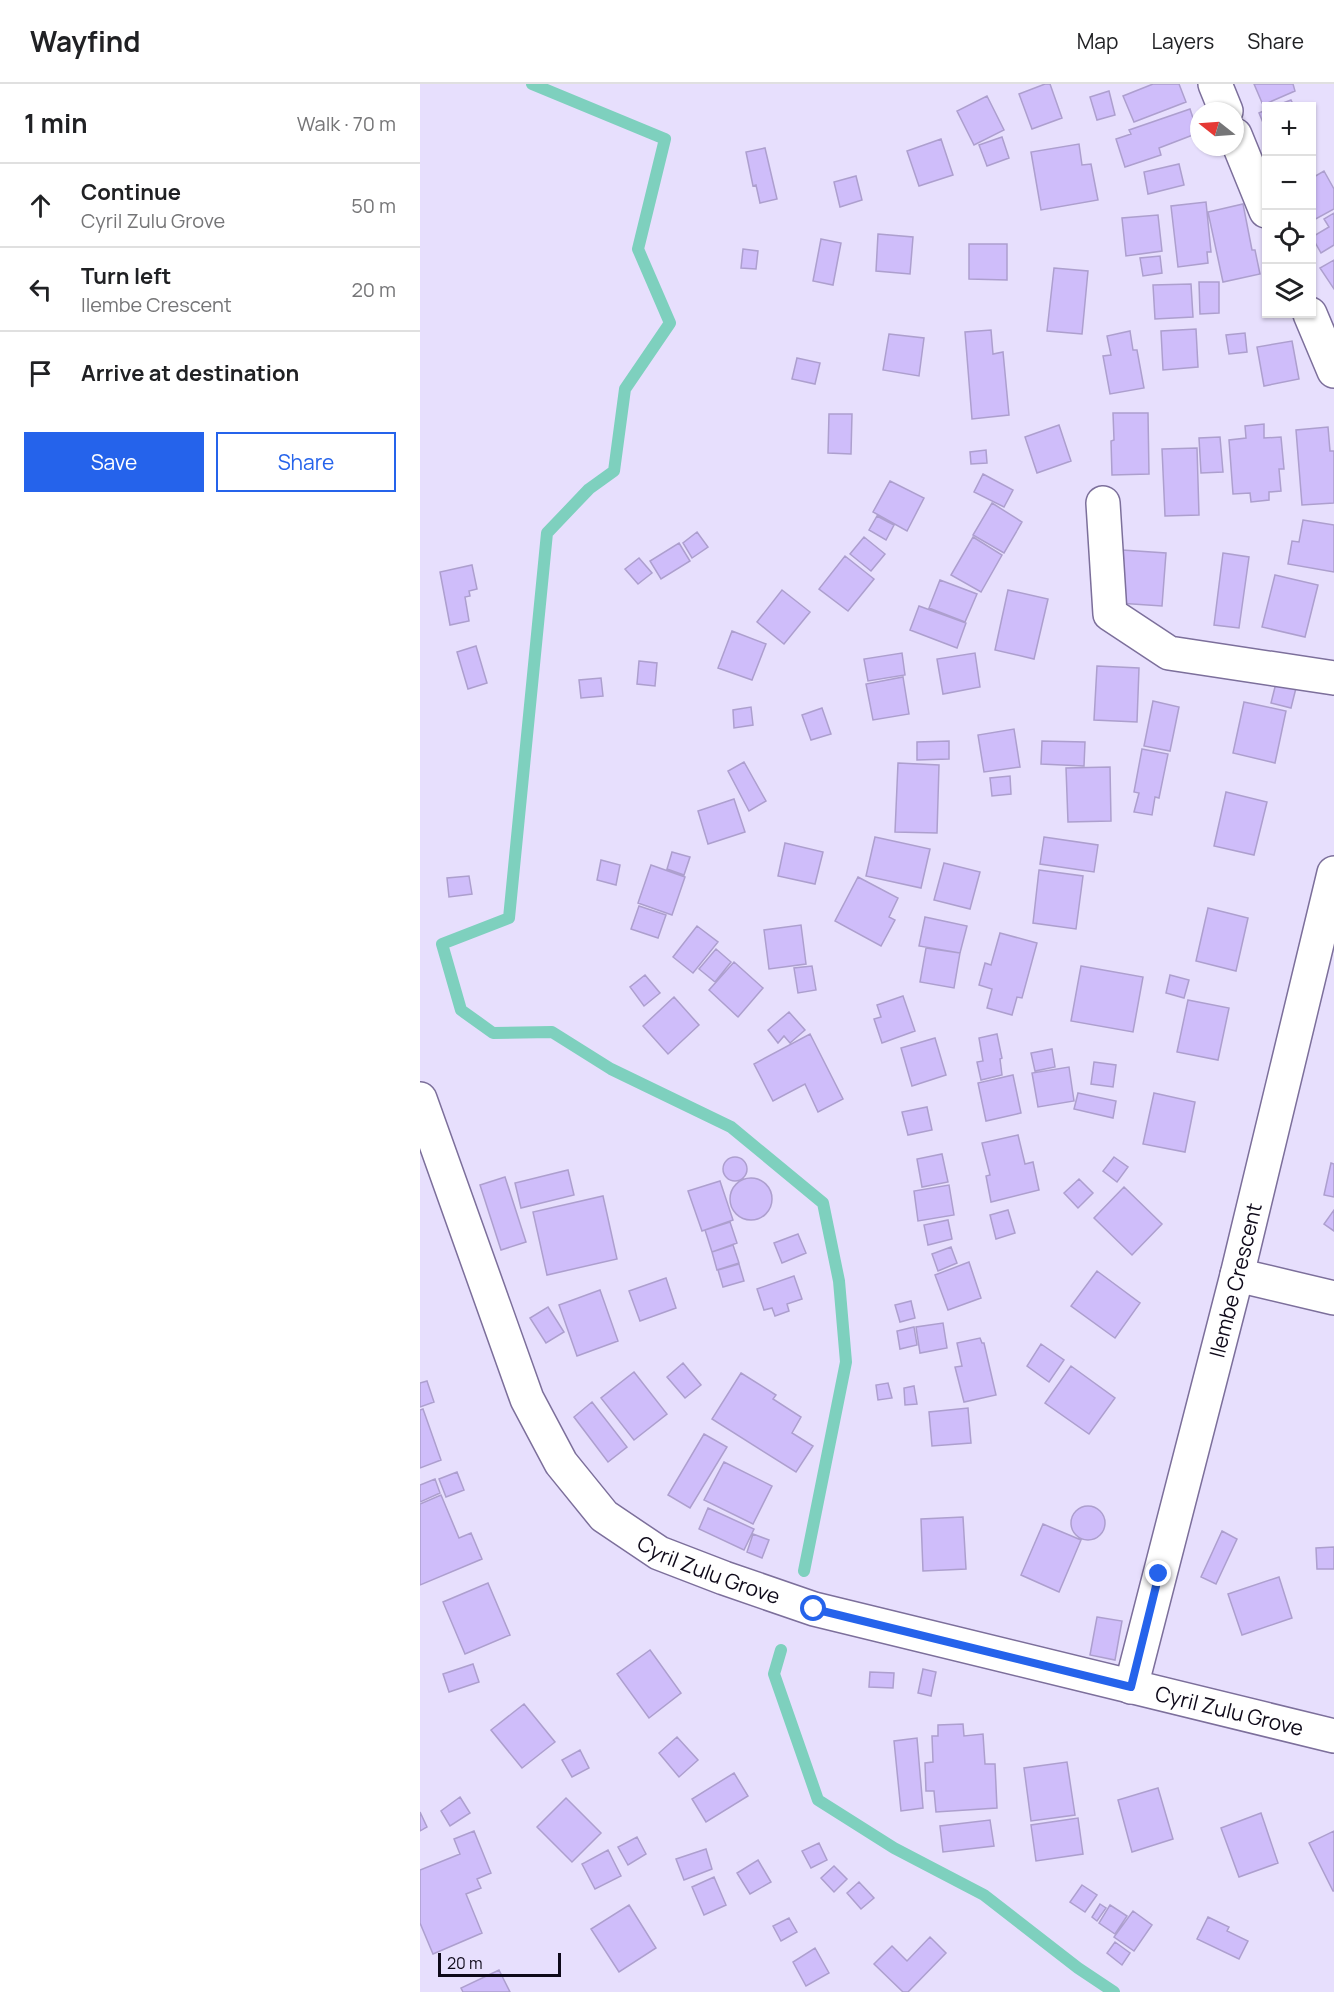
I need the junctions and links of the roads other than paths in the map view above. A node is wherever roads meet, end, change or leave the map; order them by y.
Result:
1 (1215, 84) edge
2 (1222, 102) edge
3 (1244, 156) edge
4 (1266, 210) edge
5 (1312, 318) edge
6 (1334, 371) edge
7 (1103, 503) dead end
8 (1334, 678) edge
9 (1334, 873) edge
10 (420, 1099) edge
11 (1237, 1275) junction
12 (1334, 1298) edge
13 (1131, 1687) junction
14 (1334, 1736) edge

1 - 2 street
3 - 4 street
5 - 6 street
7 - 8 street
9 - 11 street, Ilembe Crescent
10 - 13 street, Cyril Zulu Grove
11 - 12 street
11 - 13 street, Ilembe Crescent
13 - 14 street, Cyril Zulu Grove

